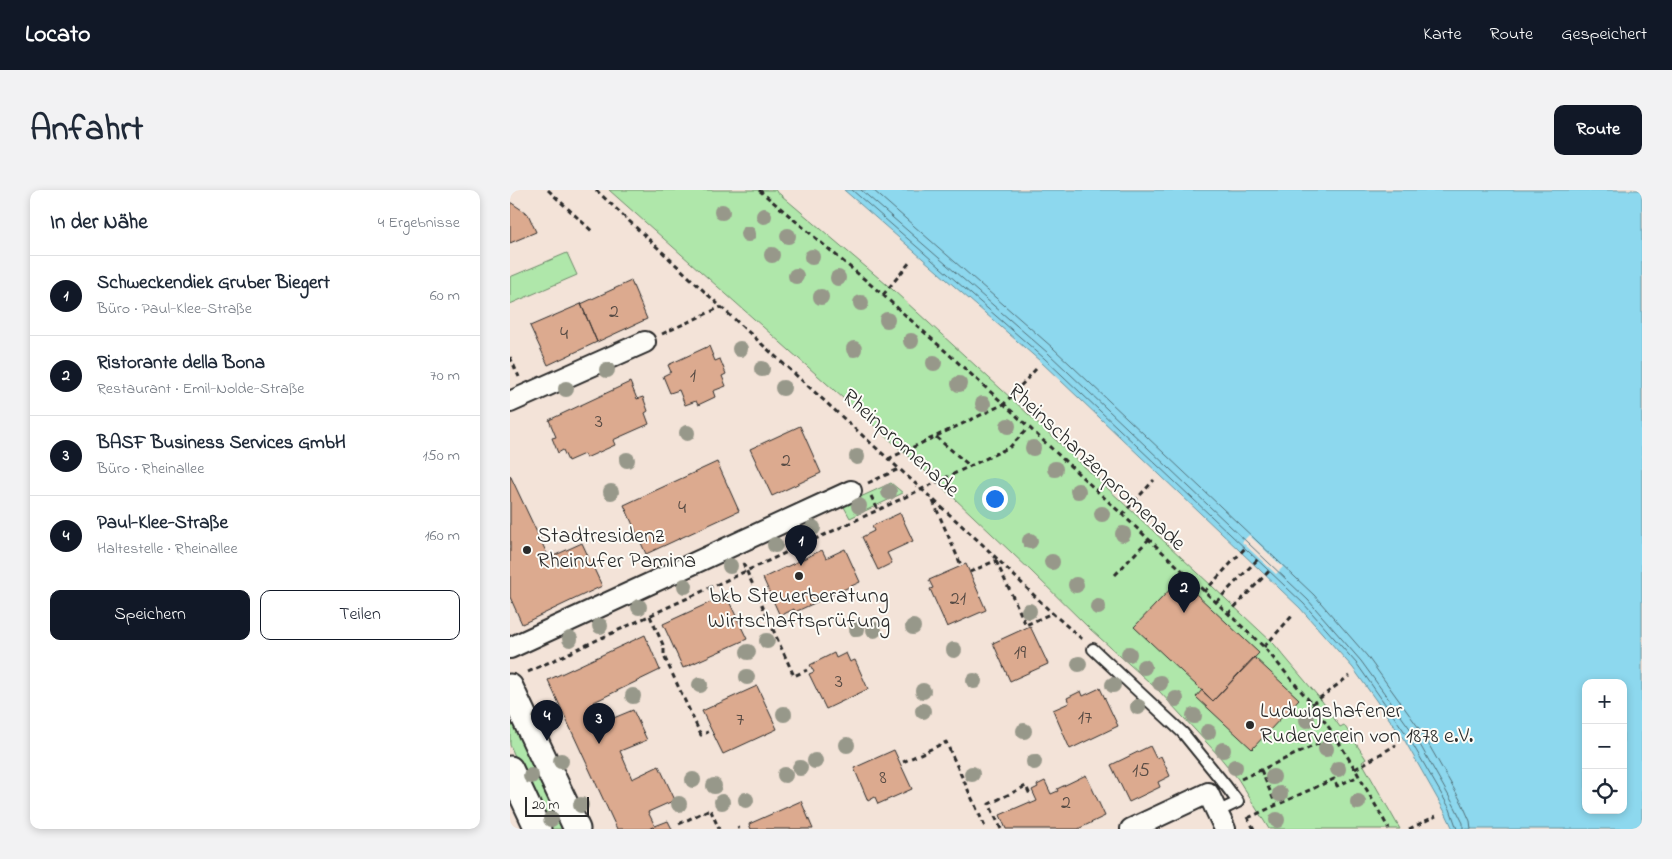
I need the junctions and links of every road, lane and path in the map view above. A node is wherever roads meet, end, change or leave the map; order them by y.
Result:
1 (548, 190) edge
2 (596, 190) edge
3 (759, 190) edge
4 (594, 233) dead end
5 (910, 262) dead end
6 (883, 295) junction
7 (721, 307) junction
8 (645, 342) joint
9 (510, 358) edge
10 (1036, 369) dead end
11 (516, 371) dead end
12 (510, 402) edge
13 (1004, 404) junction
14 (1028, 428) junction
15 (936, 437) junction
16 (888, 459) junction
17 (970, 466) junction
18 (899, 469) junction
19 (1154, 480) dead end
20 (921, 489) junction
21 (851, 491) joint
22 (931, 498) junction
23 (1122, 514) junction
24 (1149, 539) junction
25 (736, 543) junction
26 (1247, 546) dead end
27 (1259, 558) dead end
28 (997, 560) junction
29 (961, 565) dead end
30 (1271, 569) dead end
31 (746, 571) junction
32 (970, 572) dead end
33 (1115, 575) dead end
34 (1204, 592) junction
35 (1216, 602) junction
36 (1052, 613) junction
37 (1228, 614) junction
38 (1293, 615) dead end
39 (650, 616) junction
40 (1264, 647) junction
41 (510, 648) edge
42 (1093, 649) joint
43 (807, 670) dead end
44 (1349, 676) dead end
45 (519, 679) edge
46 (1312, 704) junction
47 (708, 732) dead end
48 (1334, 736) junction
49 (1396, 745) dead end
50 (903, 762) dead end
51 (510, 769) edge
52 (1355, 769) junction
53 (1261, 770) junction
54 (1359, 776) junction
55 (1226, 786) junction
56 (1031, 797) dead end
57 (1276, 805) junction
58 (1436, 816) dead end
59 (1248, 818) dead end
60 (1221, 821) edge
61 (679, 824) dead end
62 (538, 829) edge
63 (576, 829) edge
64 (719, 829) edge
65 (986, 829) edge
66 (1001, 829) edge
67 (1131, 829) edge
68 (1389, 829) edge
69 (1409, 829) edge

1 - 4 path
2 - 7 path, Rheinpromenade
3 - 6 path, Rheinschanzenpromenade
5 - 6 path
6 - 13 path, Rheinschanzenpromenade
7 - 8 path
7 - 16 path, Rheinpromenade
8 - 12 street
9 - 11 path
10 - 13 path
13 - 14 path, Rheinschanzenpromenade
13 - 15 path
14 - 17 path
14 - 23 path, Rheinschanzenpromenade
15 - 16 path
15 - 17 path
16 - 18 path, Rheinpromenade
17 - 20 path
18 - 20 path, Rheinpromenade
18 - 21 path
19 - 23 path
20 - 22 path, Rheinpromenade
20 - 31 path
21 - 25 street
22 - 28 path, Rheinpromenade
22 - 29 path
23 - 24 path, Rheinschanzenpromenade
24 - 33 path
24 - 34 path, Rheinschanzenpromenade
25 - 31 path
25 - 41 street
26 - 34 path
27 - 35 path
28 - 32 path
28 - 36 path, Rheinpromenade
28 - 36 path
30 - 37 path
31 - 39 path
31 - 43 path
34 - 35 path, Rheinschanzenpromenade
35 - 37 path, Rheinschanzenpromenade
36 - 42 path, Rheinpromenade
37 - 40 path, Rheinschanzenpromenade
38 - 40 path
39 - 45 path
39 - 47 path
40 - 46 path, Rheinschanzenpromenade
42 - 55 lane
44 - 46 path
45 - 63 street
46 - 48 path, Rheinschanzenpromenade
48 - 52 path, Rheinschanzenpromenade
48 - 53 path
49 - 52 path
50 - 65 path
51 - 62 street
52 - 54 path, Rheinschanzenpromenade
53 - 55 path
53 - 57 path
54 - 57 path
54 - 68 path, Rheinschanzenpromenade
55 - 60 lane
56 - 66 path
57 - 59 path
58 - 69 path
60 - 67 street
61 - 64 path

